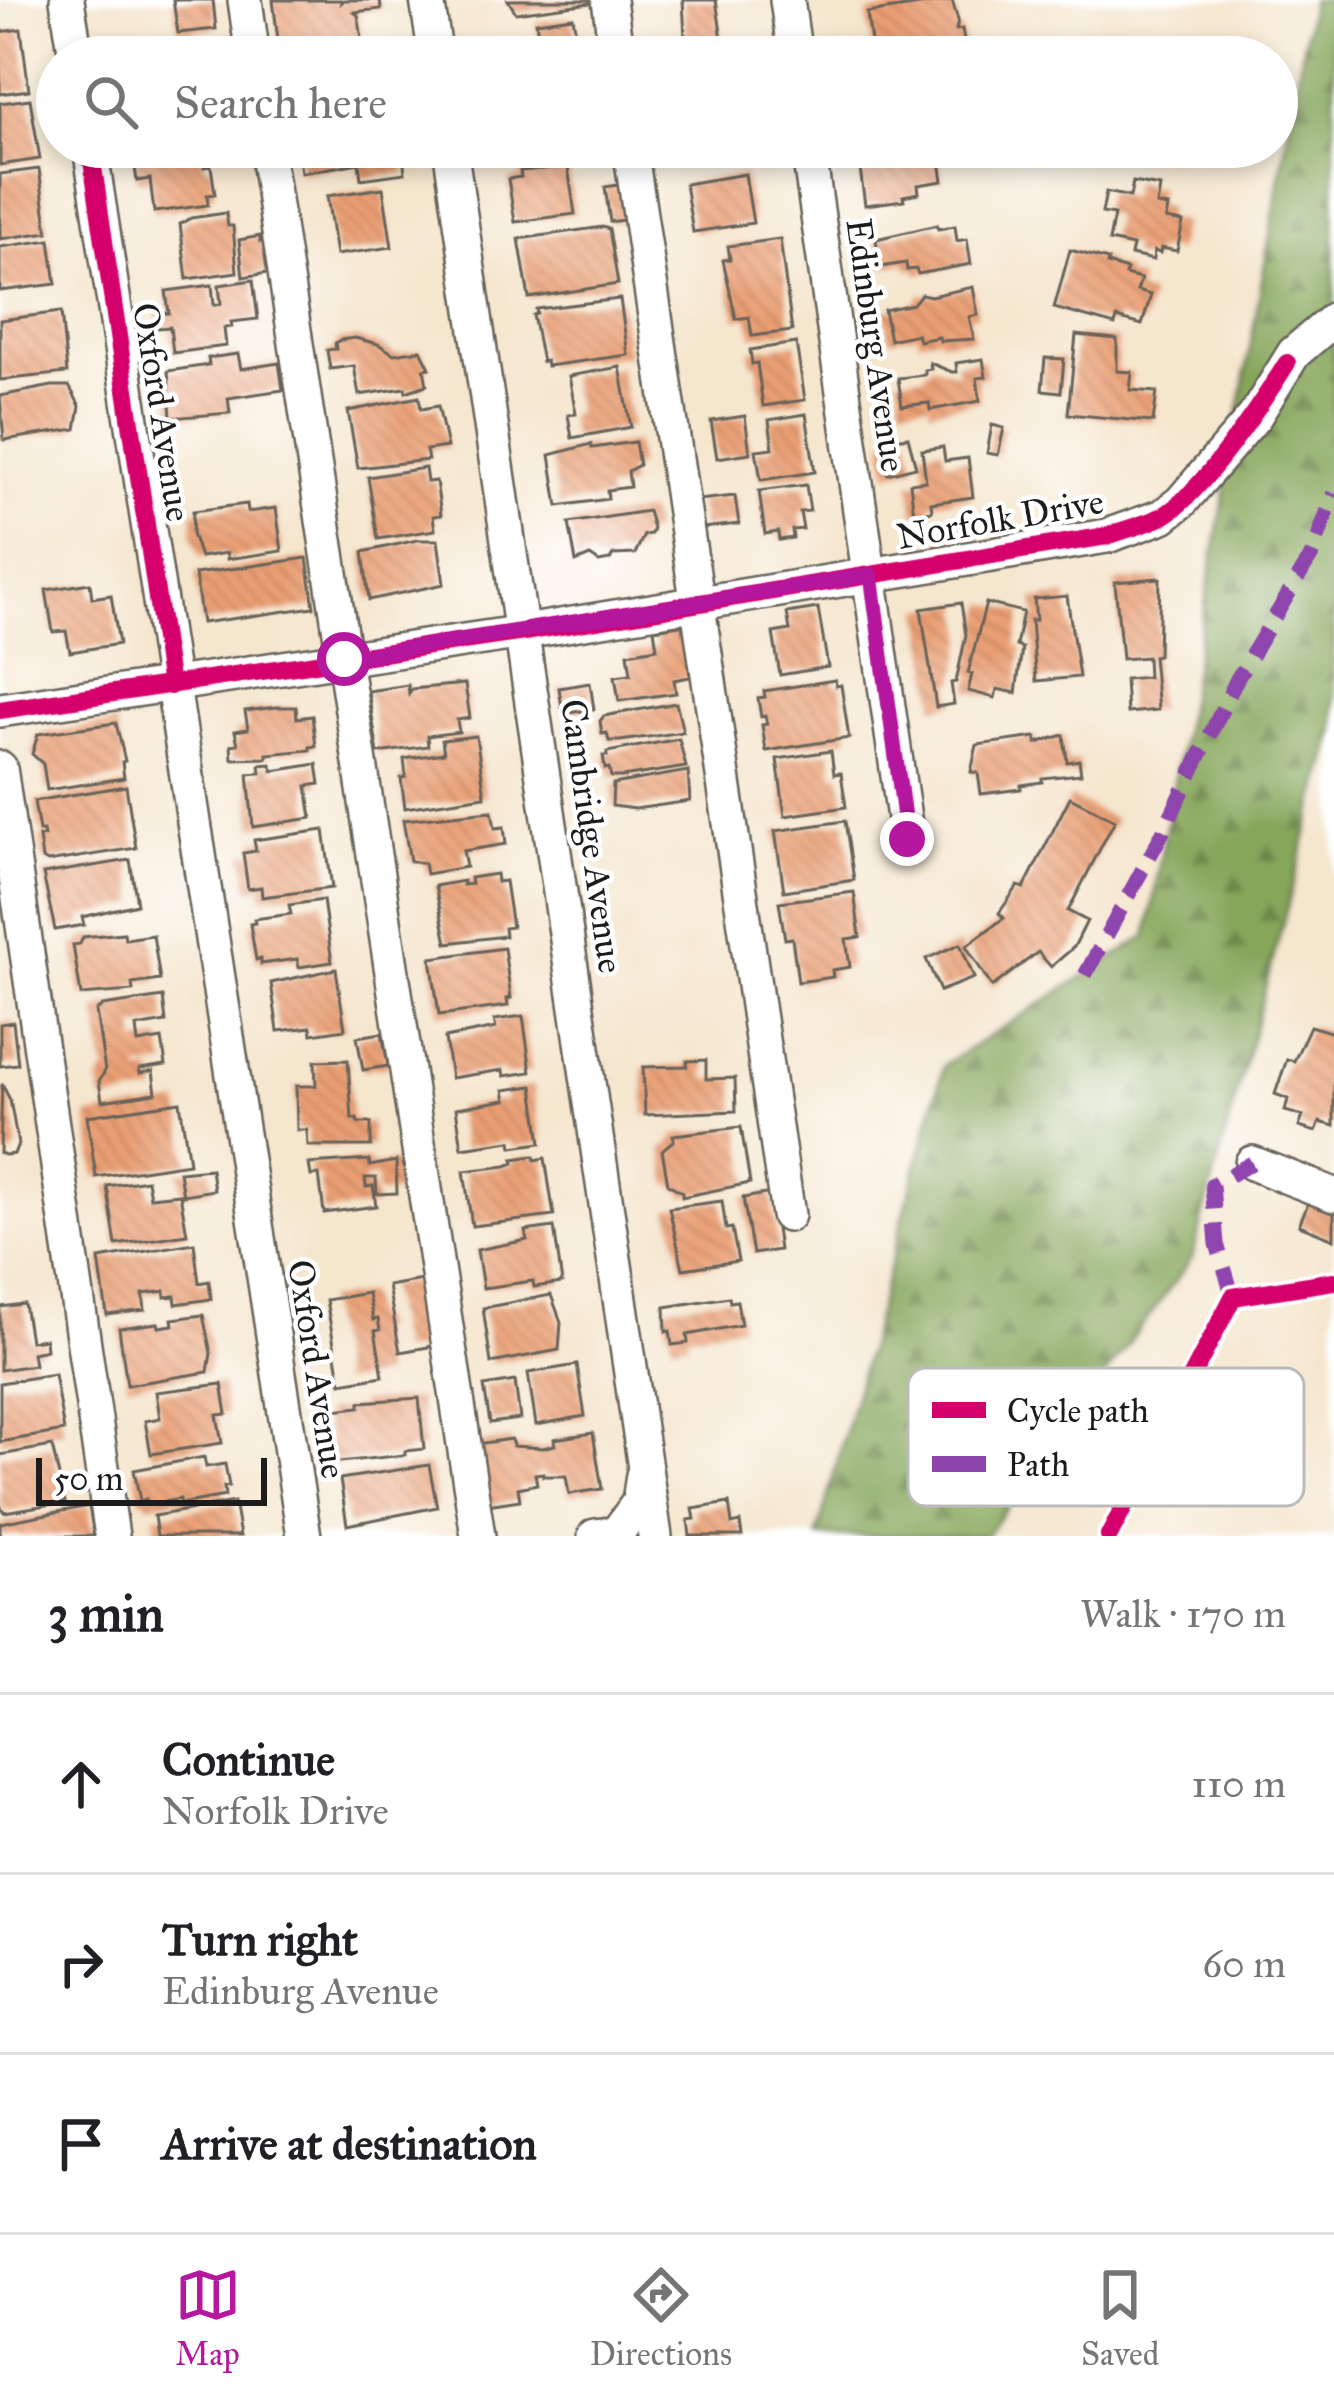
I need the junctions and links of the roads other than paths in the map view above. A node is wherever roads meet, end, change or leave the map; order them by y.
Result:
1 (68, 0) edge
2 (244, 0) edge
3 (427, 0) edge
4 (609, 0) edge
5 (787, 0) edge
6 (73, 36) edge
7 (250, 36) edge
8 (433, 36) edge
9 (614, 36) edge
10 (792, 36) edge
11 (92, 168) edge
12 (269, 168) edge
13 (453, 168) edge
14 (633, 168) edge
15 (811, 168) edge
16 (1334, 319) edge
17 (871, 575) junction
18 (700, 603) junction
19 (524, 632) junction
20 (344, 659) junction
21 (170, 686) junction
22 (0, 710) edge
23 (0, 767) edge
24 (907, 839) dead end
25 (1252, 1163) dead end
26 (1334, 1196) edge
27 (788, 1215) dead end
28 (644, 1466) junction
29 (112, 1536) edge
30 (304, 1536) edge
31 (478, 1536) edge
32 (595, 1536) edge
33 (655, 1536) edge

1 - 6 street
2 - 7 street
3 - 8 street
4 - 9 street
5 - 10 street
11 - 21 street, Oxford Avenue
12 - 20 street
13 - 19 street, Cambridge Avenue
14 - 18 street
15 - 17 street, Edinburg Avenue
16 - 17 street, Norfolk Drive
17 - 18 street, Norfolk Drive
17 - 24 street, Edinburg Avenue
18 - 19 street, Norfolk Drive
18 - 27 street
19 - 20 street, Norfolk Drive
19 - 28 street, Cambridge Avenue
20 - 21 street, Norfolk Drive
20 - 31 street
21 - 22 street, Norfolk Drive
21 - 30 street, Oxford Avenue
23 - 29 street
25 - 26 street
28 - 32 street
28 - 33 street, Cambridge Avenue

